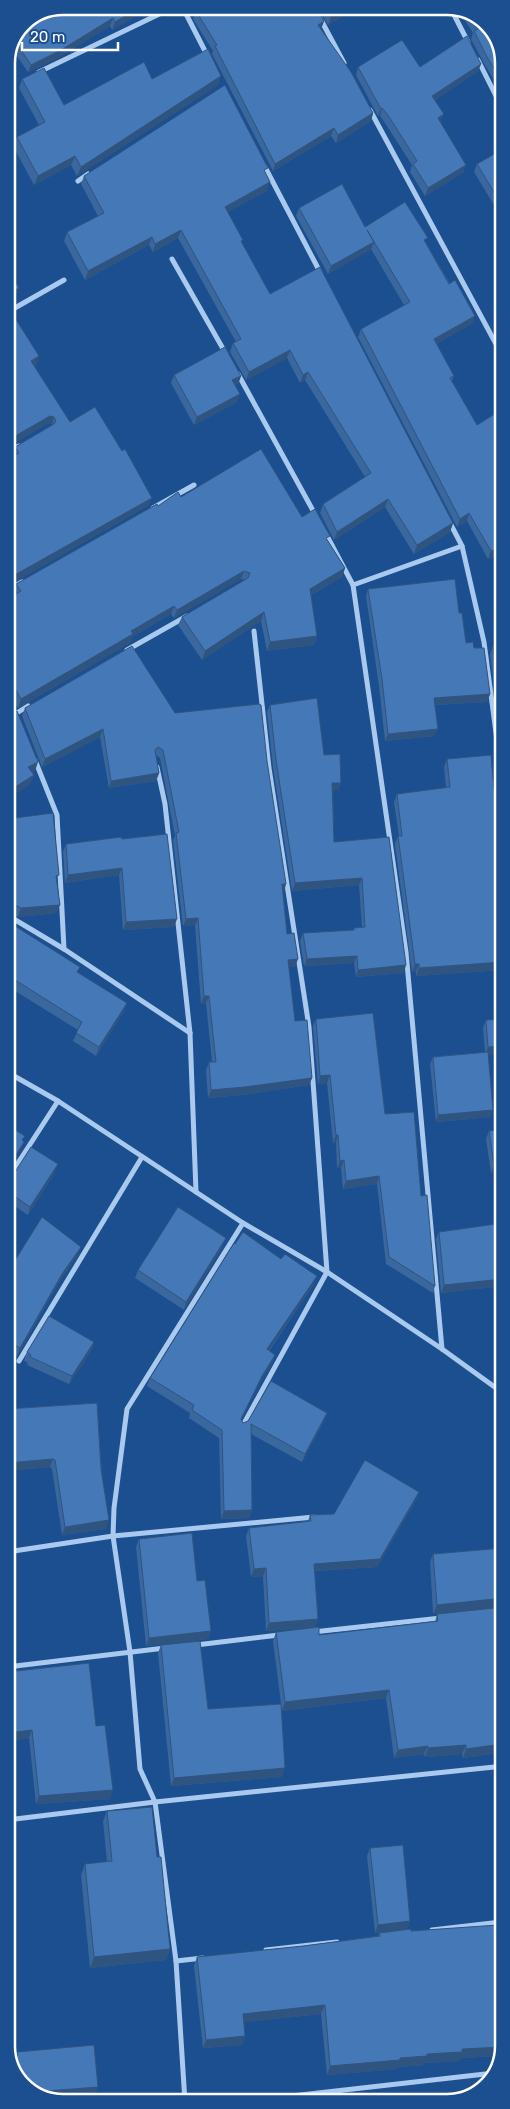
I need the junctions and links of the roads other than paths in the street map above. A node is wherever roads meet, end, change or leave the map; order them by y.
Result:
1 (157, 15) edge
2 (187, 15) edge
3 (318, 15) edge
4 (454, 16) edge
5 (471, 48) edge
6 (476, 56) edge
7 (211, 63) edge
8 (347, 68) edge
9 (29, 77) edge
10 (495, 94) edge
11 (366, 103) edge
12 (260, 158) edge
13 (94, 170) edge
14 (78, 181) edge
15 (172, 259) dead end
16 (64, 280) dead end
17 (324, 281) edge
18 (15, 308) edge
19 (495, 342) edge
20 (230, 362) edge
21 (235, 370) edge
22 (24, 443) edge
23 (15, 448) edge
24 (194, 485) dead end
25 (444, 511) edge
26 (143, 514) edge
27 (462, 546) junction
28 (24, 581) edge
29 (353, 585) junction
30 (15, 586) edge
31 (193, 612) edge
32 (254, 632) edge
33 (117, 656) edge
34 (33, 704) edge
35 (16, 713) joint
36 (20, 722) edge
37 (495, 725) edge
38 (31, 750) edge
39 (156, 759) edge
40 (15, 920) edge
41 (64, 949) junction
42 (190, 1033) junction
43 (15, 1077) edge
44 (58, 1101) junction
45 (142, 1157) junction
46 (15, 1168) edge
47 (196, 1192) junction
48 (243, 1223) junction
49 (327, 1272) junction
50 (442, 1349) junction
51 (19, 1361) edge
52 (495, 1387) edge
53 (242, 1427) edge
54 (319, 1516) edge
55 (113, 1536) junction
56 (15, 1550) edge
57 (445, 1618) edge
58 (307, 1632) edge
59 (287, 1635) edge
60 (189, 1645) edge
61 (170, 1647) edge
62 (130, 1652) junction
63 (15, 1666) edge
64 (495, 1767) edge
65 (155, 1802) junction
66 (15, 1819) edge
67 (495, 1923) edge
68 (424, 1931) edge
69 (345, 1941) edge
70 (256, 1952) edge
71 (206, 1958) edge
72 (176, 1961) junction
73 (486, 2073) edge
74 (184, 2094) edge
75 (306, 2094) edge

1 - 9 street
2 - 7 street
3 - 8 street
4 - 5 street
6 - 10 street
11 - 19 street
12 - 17 street
13 - 14 street
15 - 20 street
16 - 18 street
21 - 29 street
22 - 23 street
24 - 26 street
25 - 27 street
27 - 29 street
27 - 37 street
28 - 30 street
29 - 50 street
31 - 33 street
32 - 49 street
34 - 35 street
35 - 36 street
38 - 41 street
39 - 42 street
40 - 41 street
41 - 42 street
42 - 47 street
43 - 44 street
44 - 45 street
44 - 46 street
45 - 47 street
45 - 51 street
47 - 48 street
48 - 49 street
48 - 55 street
49 - 50 street
49 - 53 street
50 - 52 street
54 - 55 street
55 - 56 street
55 - 62 street
57 - 58 street
59 - 60 street
61 - 62 street
62 - 63 street
62 - 65 street
64 - 65 street
65 - 66 street
65 - 72 street
67 - 68 street
69 - 70 street
71 - 72 street
72 - 74 street
73 - 75 street

